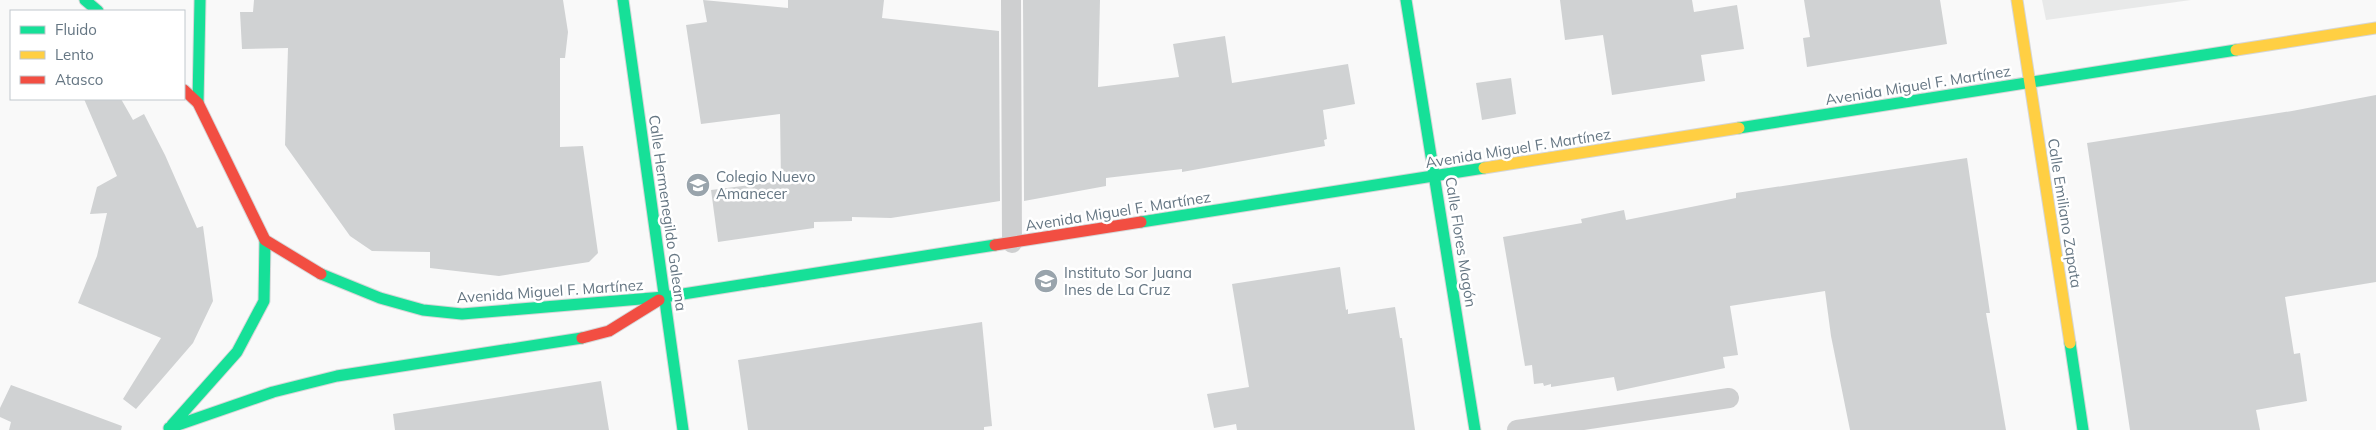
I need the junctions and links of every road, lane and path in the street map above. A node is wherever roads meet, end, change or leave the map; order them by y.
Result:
1 (85, 0) edge
2 (200, 0) edge
3 (623, 0) edge
4 (1011, 0) edge
5 (1406, 0) edge
6 (2017, 0) edge
7 (97, 10) edge
8 (2376, 28) edge
9 (2030, 83) junction
10 (185, 91) edge
11 (198, 103) junction
12 (1435, 176) junction
13 (265, 240) junction
14 (1012, 243) junction
15 (664, 297) junction
16 (1729, 398) dead end
17 (168, 429) edge
18 (683, 430) edge
19 (1475, 430) edge
20 (1517, 430) edge
21 (2083, 430) edge

1 - 7 main road
2 - 11 main road
3 - 15 main road, Calle Hermenegildo Galeana
4 - 14 lane
5 - 12 main road, Calle Flores Magón
6 - 9 main road, Calle Emiliano Zapata
8 - 9 main road, Avenida Miguel F. Martínez
9 - 12 main road, Avenida Miguel F. Martínez
9 - 21 main road, Calle Emiliano Zapata
10 - 11 main road
11 - 13 main road
12 - 14 main road, Avenida Miguel F. Martínez
12 - 19 main road, Calle Flores Magón
13 - 15 main road, Avenida Miguel F. Martínez
13 - 17 main road
14 - 15 main road, Avenida Miguel F. Martínez
15 - 17 main road, Avenida Miguel F. Martínez
15 - 18 main road, Calle Hermenegildo Galeana
16 - 20 lane

